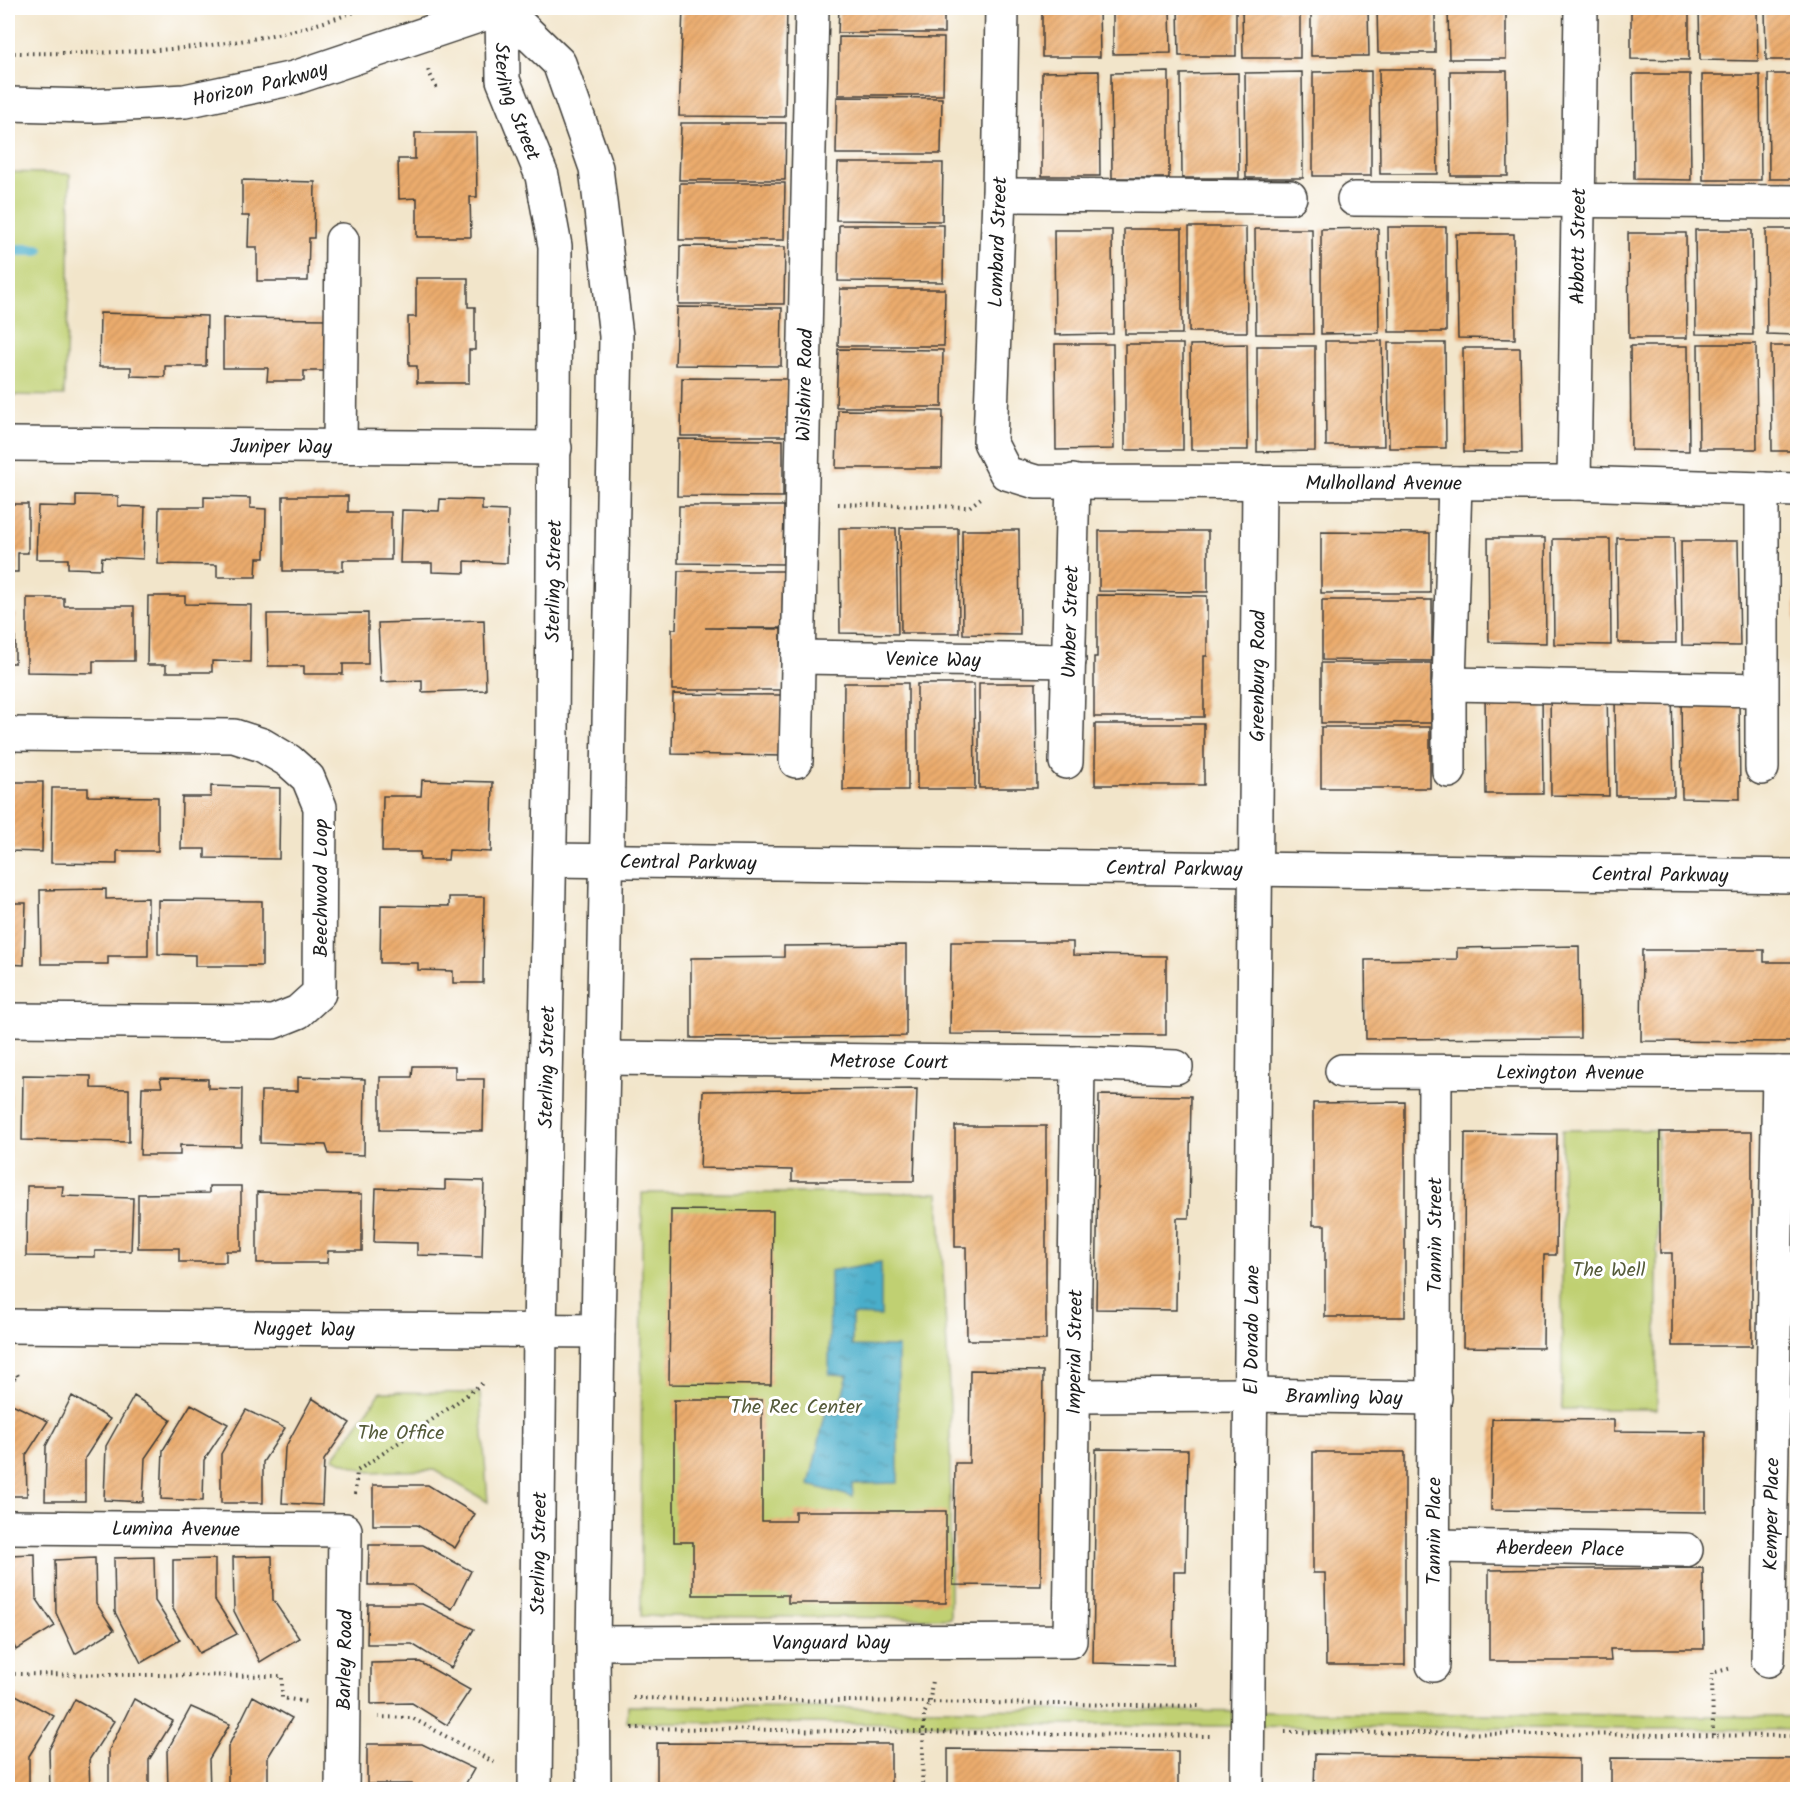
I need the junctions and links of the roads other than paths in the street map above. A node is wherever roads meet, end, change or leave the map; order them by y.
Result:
1 (502, 8) edge
2 (812, 8) edge
3 (1002, 8) edge
4 (1581, 8) edge
5 (8, 104) edge
6 (999, 195) junction
7 (1290, 197) dead end
8 (1354, 200) dead end
9 (1578, 200) junction
10 (1797, 202) edge
11 (342, 240) dead end
12 (8, 444) edge
13 (340, 446) junction
14 (555, 448) junction
15 (1006, 473) joint
16 (1073, 481) junction
17 (1259, 482) junction
18 (1455, 483) junction
19 (1574, 483) junction
20 (1762, 489) junction
21 (1797, 490) edge
22 (798, 657) junction
23 (1069, 661) junction
24 (1449, 684) junction
25 (1761, 690) junction
26 (8, 734) edge
27 (796, 761) dead end
28 (1066, 762) dead end
29 (1762, 768) dead end
30 (1449, 771) dead end
31 (607, 859) junction
32 (550, 860) junction
33 (1257, 869) junction
34 (1797, 876) edge
35 (8, 1020) edge
36 (603, 1058) junction
37 (1077, 1063) junction
38 (1176, 1067) dead end
39 (1342, 1071) dead end
40 (1435, 1072) junction
41 (1788, 1073) edge
42 (8, 1326) edge
43 (540, 1331) junction
44 (598, 1331) junction
45 (1785, 1368) edge
46 (1074, 1395) junction
47 (1250, 1395) junction
48 (1435, 1398) junction
49 (8, 1527) edge
50 (345, 1530) joint
51 (1434, 1546) junction
52 (1686, 1550) dead end
53 (1070, 1641) joint
54 (593, 1643) junction
55 (1768, 1660) road end
56 (1433, 1665) dead end
57 (342, 1790) edge
58 (535, 1790) edge
59 (594, 1790) edge
60 (1247, 1790) edge

1 - 5 street, Horizon Parkway
1 - 14 street, Sterling Street
1 - 31 street, Sterling Street
2 - 22 street, Wilshire Road
3 - 6 street, Lombard Street
4 - 9 street, Abbott Street
6 - 7 street
6 - 15 street, Lombard Street
8 - 9 street
9 - 10 street
9 - 19 street, Abbott Street
11 - 13 street
12 - 13 street, Juniper Way
13 - 14 street, Juniper Way
14 - 32 street, Sterling Street
15 - 16 street, Mulholland Avenue
16 - 17 street, Mulholland Avenue
16 - 23 street, Umber Street
17 - 18 street, Mulholland Avenue
17 - 33 street, Greenburg Road
18 - 19 street, Mulholland Avenue
18 - 24 street
19 - 20 street, Mulholland Avenue
20 - 21 street, Mulholland Avenue
20 - 25 street
22 - 23 street, Venice Way
22 - 27 street, Wilshire Road
23 - 28 street, Umber Street
24 - 25 street
24 - 30 street
25 - 29 street
26 - 35 street, Beechwood Loop
31 - 32 street, Central Parkway
31 - 33 street, Central Parkway
31 - 36 street, Sterling Street
32 - 43 street, Sterling Street
33 - 34 street, Central Parkway
33 - 47 street, El Dorado Lane
36 - 37 street, Metrose Court
36 - 44 street, Sterling Street
37 - 38 street, Metrose Court
37 - 46 street, Imperial Street
39 - 40 street, Lexington Avenue
40 - 41 street, Lexington Avenue
40 - 48 street, Tannin Street
41 - 45 street, Kemper Place
42 - 43 street, Nugget Way
43 - 44 street, Nugget Way
43 - 58 street, Sterling Street
44 - 54 street, Sterling Street
45 - 55 street, Kemper Place
46 - 47 street, Bramling Way
46 - 53 street, Imperial Street
47 - 48 street, Bramling Way
47 - 60 street, El Dorado Lane
48 - 51 street, Tannin Place
49 - 50 street, Lumina Avenue
50 - 57 street, Barley Road
51 - 52 street, Aberdeen Place
51 - 56 street, Tannin Place
53 - 54 street, Vanguard Way
54 - 59 street, Sterling Street

